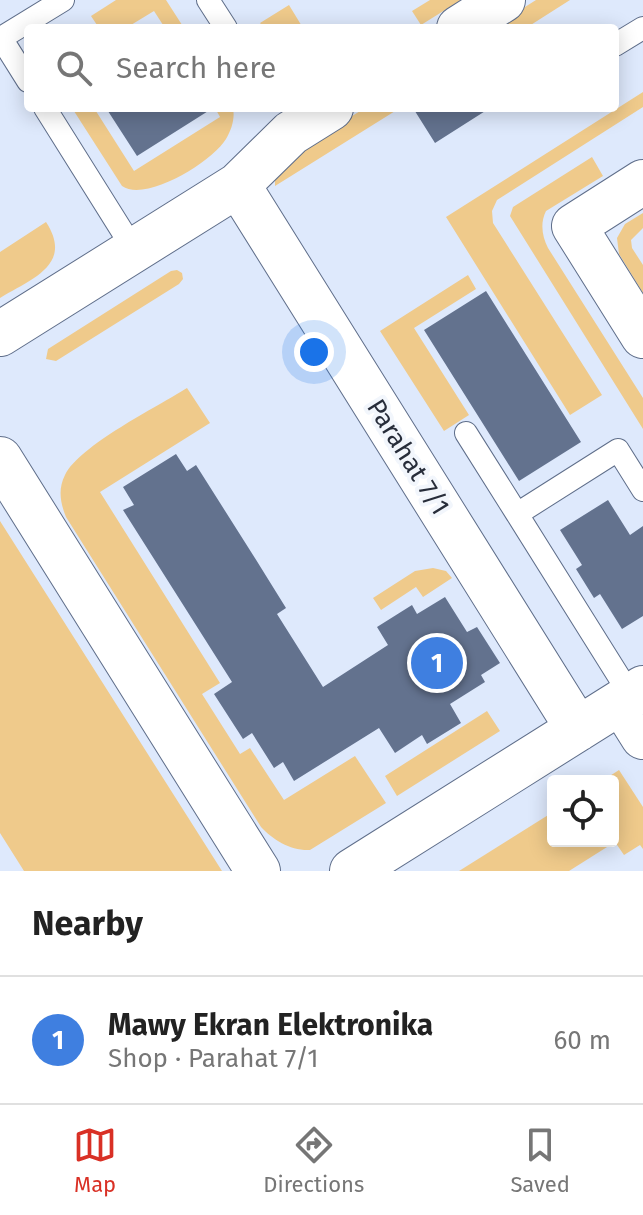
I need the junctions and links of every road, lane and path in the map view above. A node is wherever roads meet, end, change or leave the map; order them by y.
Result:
1 (63, 0) edge
2 (208, 0) edge
3 (503, 0) edge
4 (223, 24) edge
5 (465, 24) edge
6 (643, 28) edge
7 (619, 43) edge
8 (24, 75) edge
9 (48, 112) edge
10 (322, 112) edge
11 (643, 182) edge
12 (238, 185) junction
13 (134, 250) junction
14 (0, 334) edge
15 (643, 336) edge
16 (466, 433) dead end
17 (0, 459) edge
18 (643, 490) edge
19 (517, 514) junction
20 (635, 706) edge
21 (578, 729) junction
22 (258, 871) edge
23 (352, 871) edge

1 - 8 lane
2 - 4 lane
3 - 5 street
6 - 7 lane
9 - 13 lane
10 - 12 street
11 - 15 street
12 - 13 street
12 - 21 street, Parahat 7/1
13 - 14 street
16 - 19 lane
17 - 22 street
18 - 19 lane
19 - 20 lane
20 - 21 street
21 - 23 street

